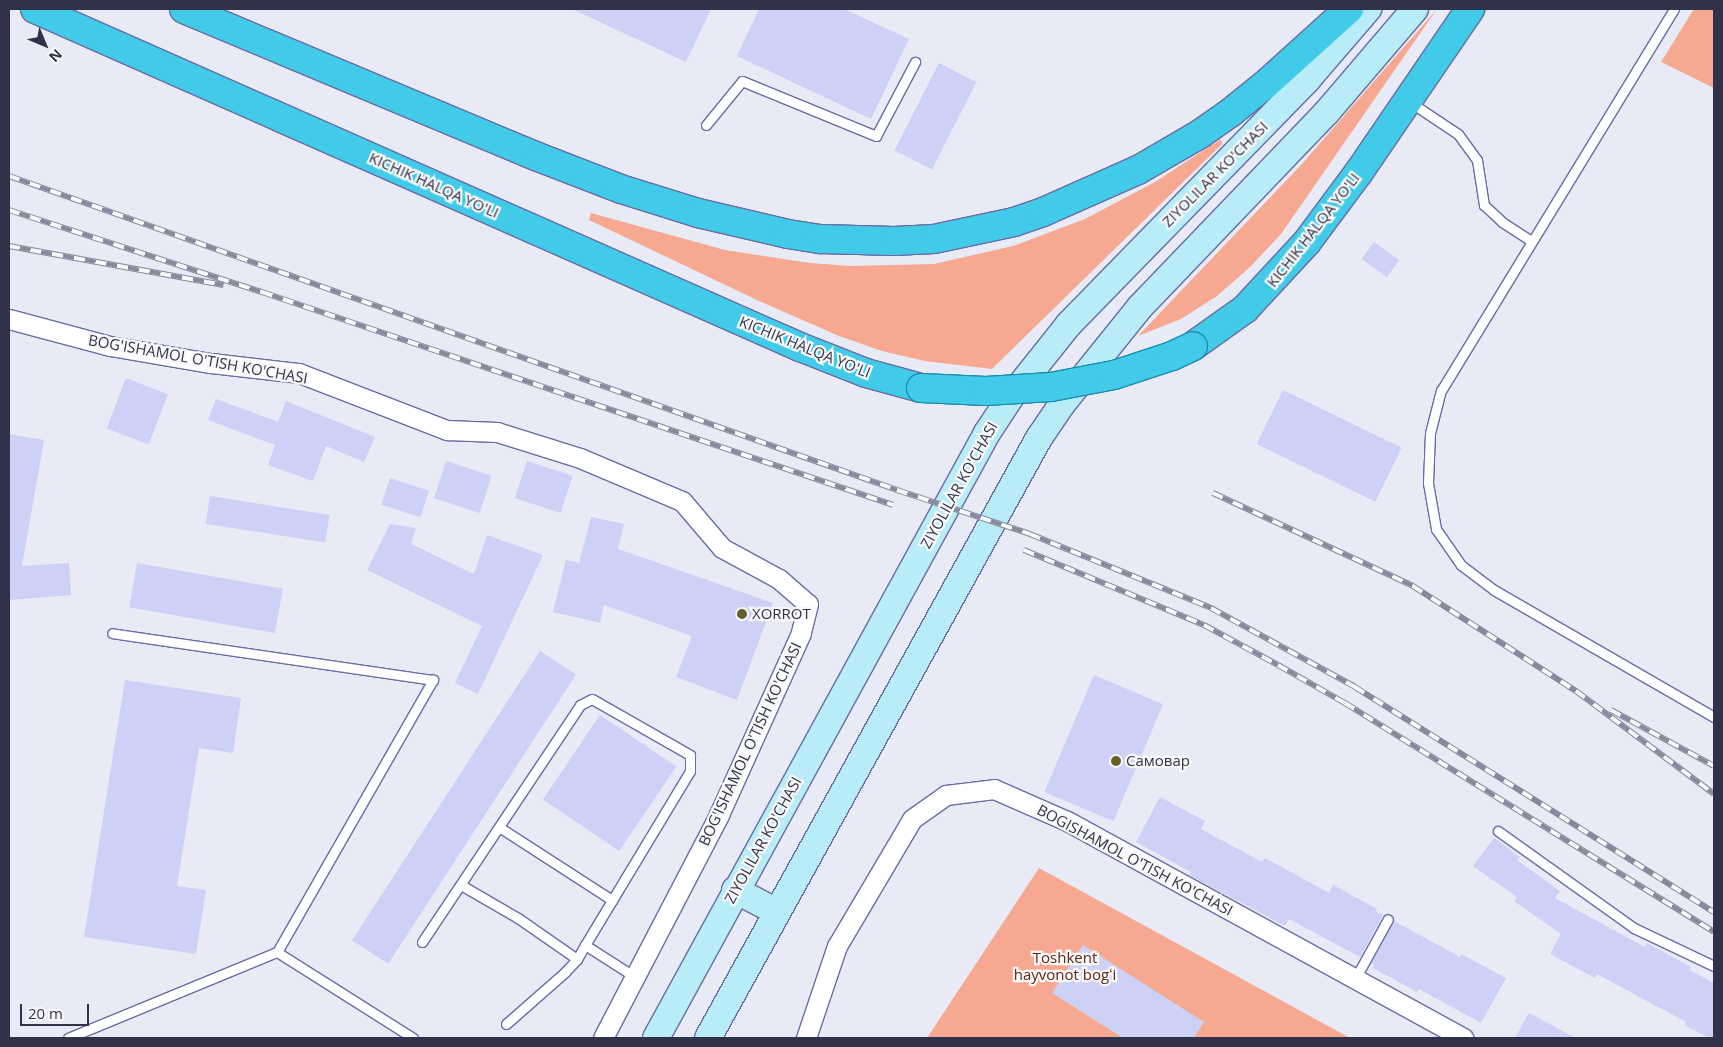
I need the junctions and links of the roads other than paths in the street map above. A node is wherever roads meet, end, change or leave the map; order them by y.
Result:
1 (35, 9) edge
2 (184, 9) edge
3 (1349, 9) edge
4 (1368, 9) edge
5 (1415, 9) edge
6 (1470, 9) edge
7 (1674, 9) edge
8 (915, 62) dead end
9 (1408, 100) junction
10 (706, 125) dead end
11 (1531, 242) junction
12 (9, 319) edge
13 (112, 633) dead end
14 (1714, 718) edge
15 (499, 827) junction
16 (1498, 831) dead end
17 (461, 885) junction
18 (735, 890) junction
19 (612, 900) junction
20 (777, 912) junction
21 (1388, 919) dead end
22 (422, 942) dead end
23 (585, 944) junction
24 (277, 952) junction
25 (576, 959) junction
26 (1714, 966) edge
27 (635, 977) junction
28 (1355, 979) junction
29 (506, 1024) dead end
30 (68, 1038) edge
31 (413, 1038) edge
32 (603, 1038) edge
33 (656, 1038) edge
34 (708, 1038) edge
35 (806, 1038) edge
36 (1463, 1038) edge

1 - 9 highway, KICHIK HALQA YO'LI, bridge
2 - 3 highway
4 - 18 main road, ZIYOLILAR KO'CHASI
5 - 20 main road
6 - 9 highway, KICHIK HALQA YO'LI
7 - 11 lane
8 - 10 lane
9 - 11 lane
11 - 14 lane
12 - 27 street, BOG'ISHAMOL O'TISH KO'CHASI
13 - 24 lane
15 - 17 lane
15 - 19 lane
15 - 19 lane
16 - 26 lane
17 - 22 lane
17 - 25 lane
18 - 20 main road
18 - 33 main road, ZIYOLILAR KO'CHASI
19 - 23 lane
20 - 34 main road
21 - 28 lane
23 - 25 lane
23 - 27 lane
24 - 30 lane
24 - 31 lane
25 - 29 lane
27 - 32 street, BOG'ISHAMOL O'TISH KO'CHASI
28 - 35 street, BOGISHAMOL O'TISH KO'CHASI
28 - 36 street, BOGISHAMOL O'TISH KO'CHASI

